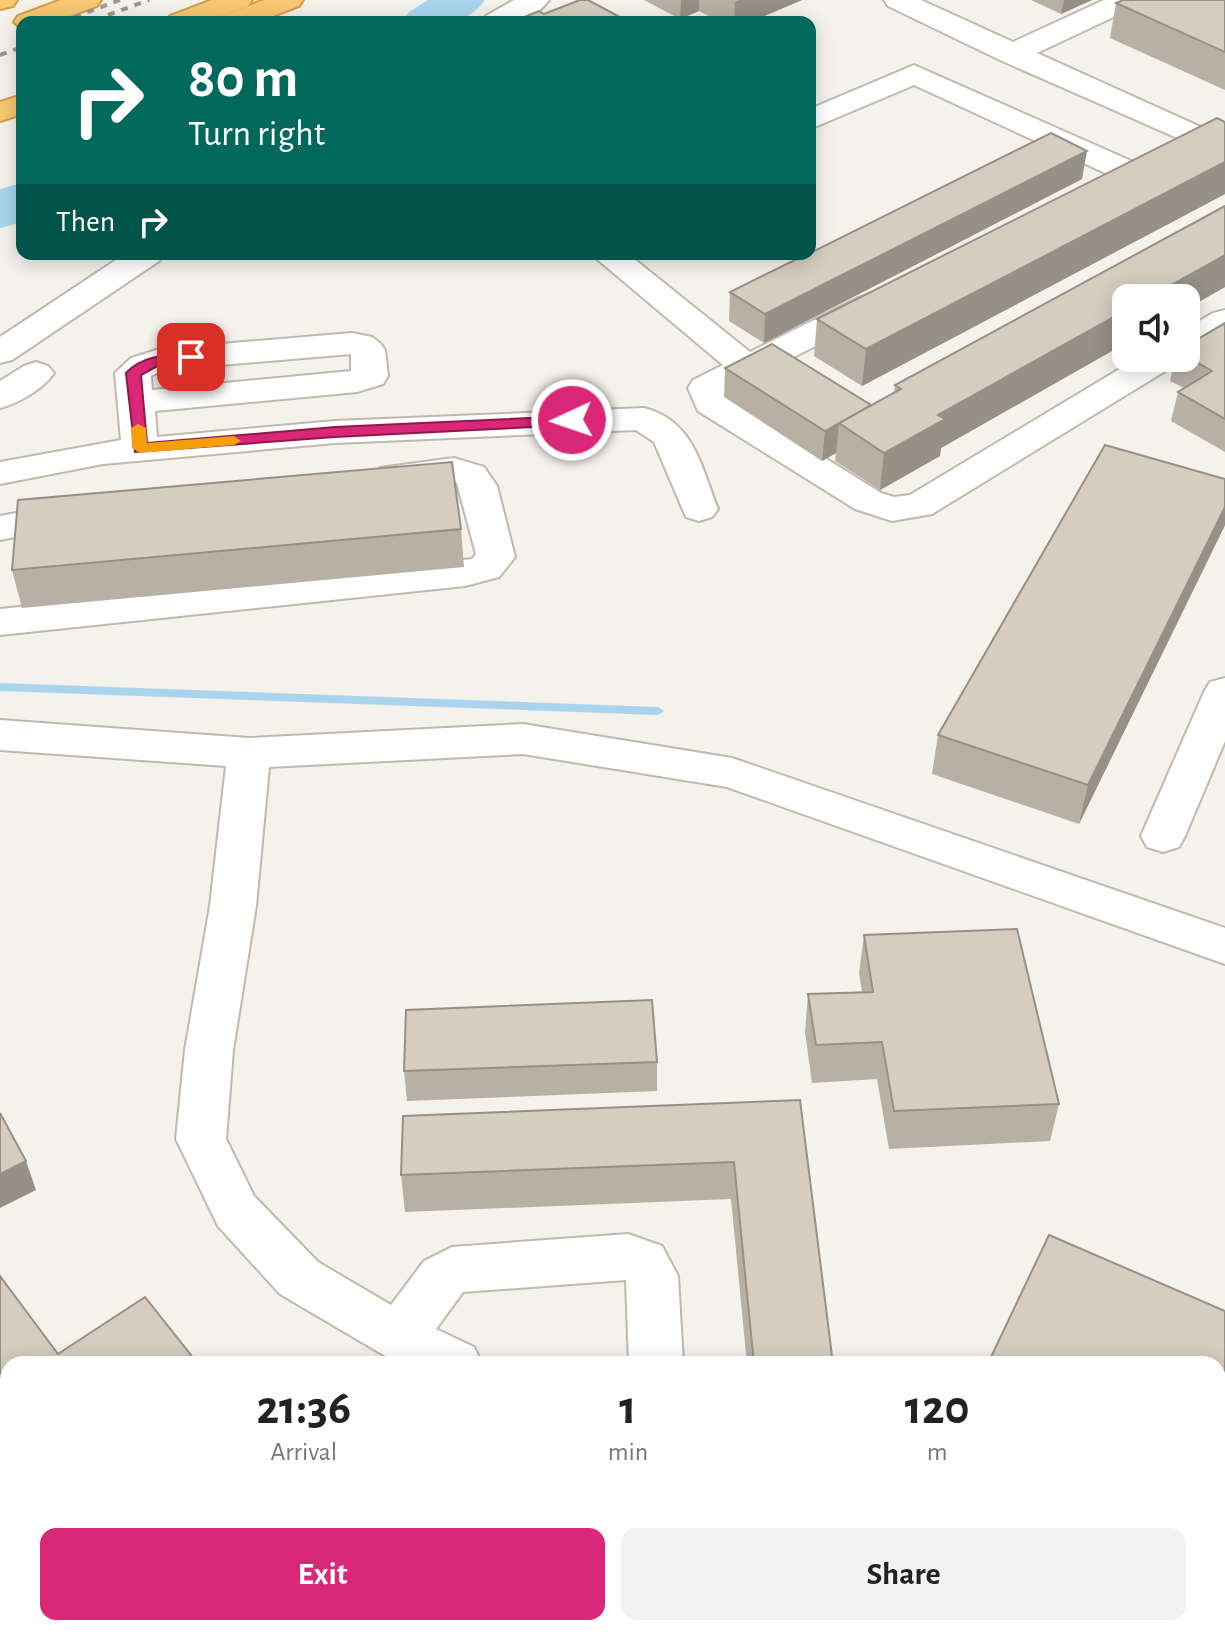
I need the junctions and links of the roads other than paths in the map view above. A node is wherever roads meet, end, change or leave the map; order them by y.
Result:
1 (87, 0) edge
2 (238, 0) edge
3 (289, 0) edge
4 (535, 0) edge
5 (898, 0) edge
6 (958, 0) edge
7 (1127, 0) edge
8 (44, 16) edge
9 (196, 16) edge
10 (248, 16) edge
11 (507, 16) edge
12 (1042, 39) junction
13 (1010, 54) junction
14 (816, 117) edge
15 (1216, 137) edge
16 (138, 260) edge
17 (617, 260) edge
18 (890, 295) edge
19 (1225, 320) edge
20 (1200, 335) edge
21 (0, 353) edge
22 (776, 363) junction
23 (1140, 372) edge
24 (36, 373) dead end
25 (0, 397) edge
26 (136, 402) junction
27 (335, 432) junction
28 (140, 448) junction
29 (103, 453) junction
30 (0, 473) edge
31 (699, 509) dead end
32 (0, 528) edge
33 (0, 622) edge
34 (1225, 692) edge
35 (0, 735) edge
36 (249, 753) junction
37 (1163, 836) dead end
38 (1225, 946) edge
39 (399, 1338) junction
40 (438, 1356) edge
41 (656, 1356) edge

1 - 8 highway
2 - 9 highway
3 - 10 highway
4 - 11 street
5 - 13 street
6 - 12 street
7 - 12 street
12 - 13 street
12 - 15 street
13 - 15 street
14 - 15 street
16 - 21 street
17 - 22 street
18 - 22 street
19 - 20 street
22 - 23 street
24 - 25 street
26 - 26 street
26 - 28 street
27 - 28 street
27 - 31 street
27 - 33 street
28 - 29 street
29 - 30 street
29 - 32 street
34 - 37 street
35 - 36 street
36 - 38 street
36 - 39 street
39 - 40 street
39 - 41 street

